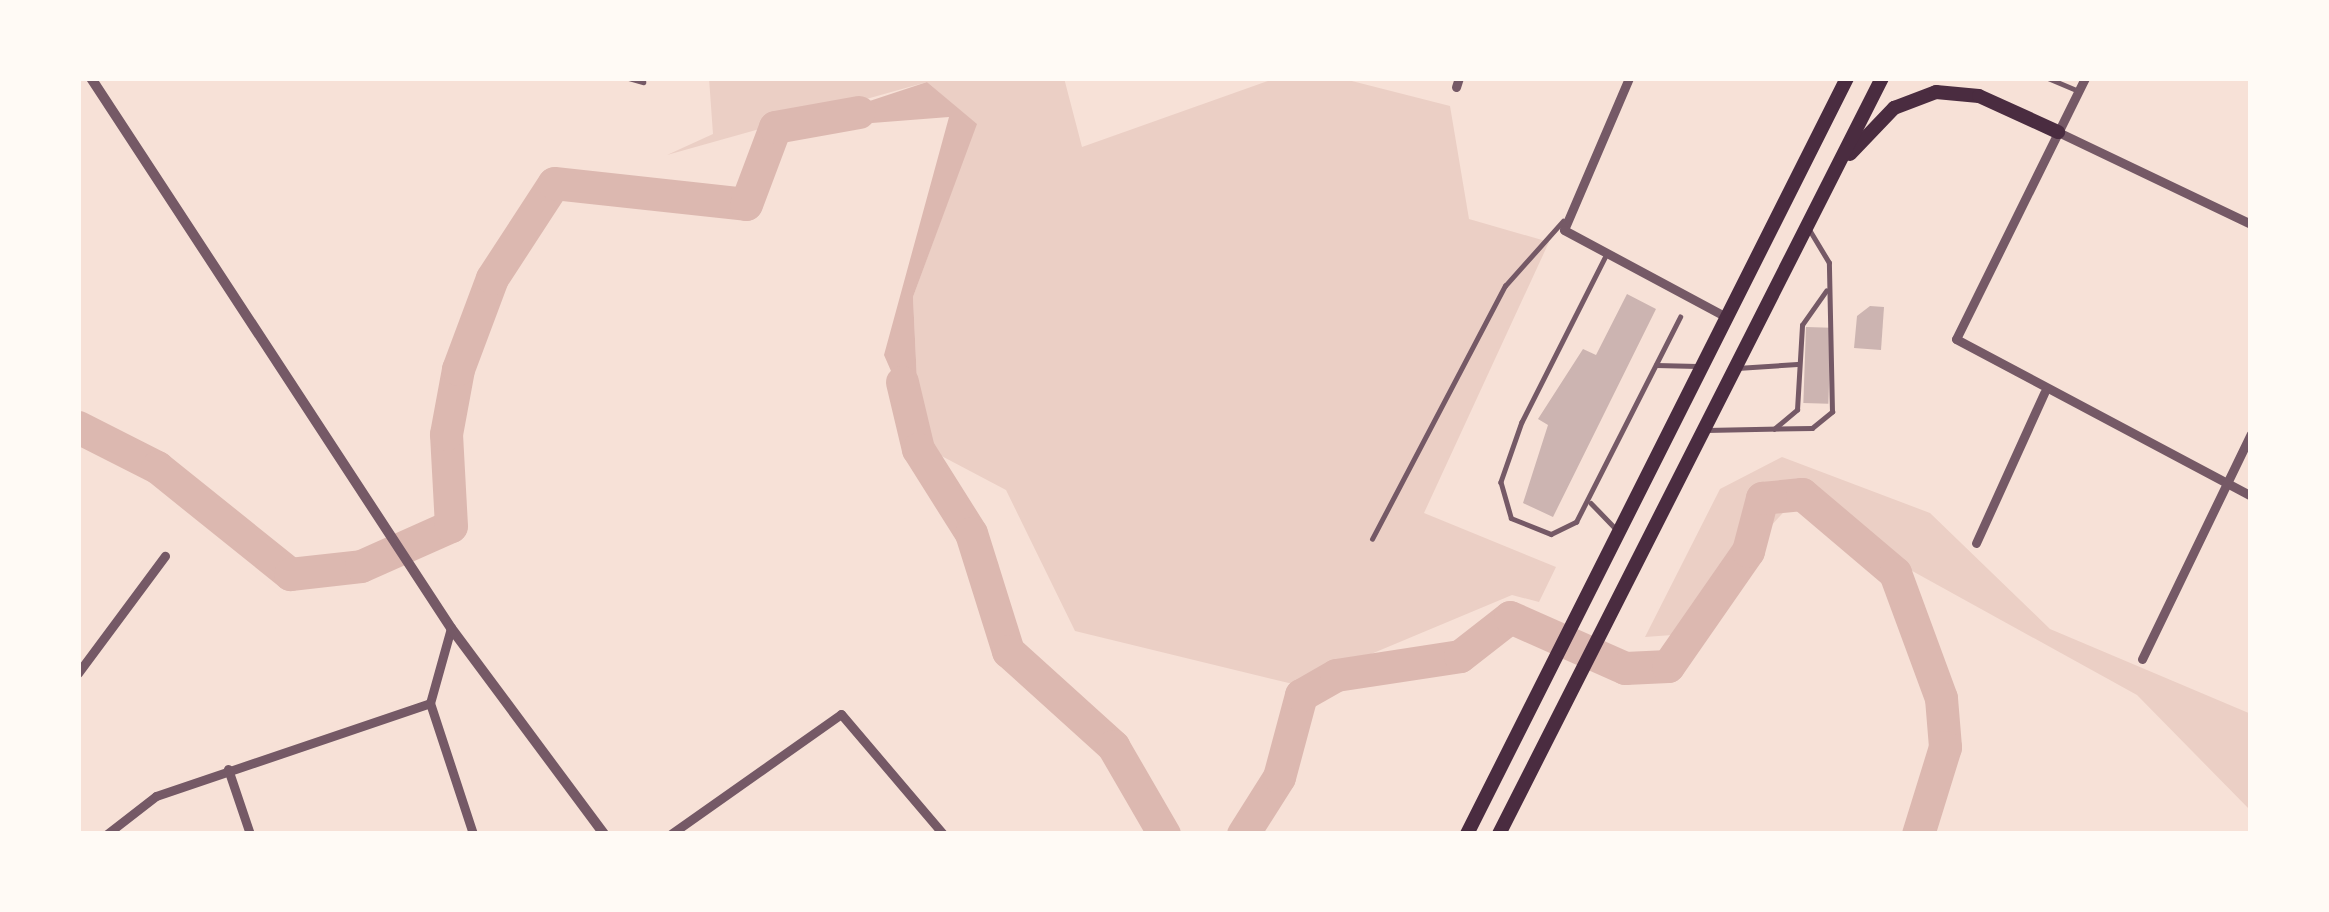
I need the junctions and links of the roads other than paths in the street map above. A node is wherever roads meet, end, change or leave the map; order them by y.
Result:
1 (91, 78) edge
2 (629, 78) edge
3 (1629, 78) edge
4 (1847, 78) edge
5 (1882, 78) edge
6 (2048, 78) edge
7 (2085, 78) edge
8 (643, 82) dead end
9 (2078, 92) junction
10 (2058, 132) junction
11 (1835, 172) junction
12 (1563, 221) junction
13 (2251, 224) edge
14 (1808, 226) junction
15 (1606, 256) junction
16 (1826, 291) junction
17 (1680, 316) dead end
18 (1732, 320) junction
19 (1800, 364) junction
20 (1656, 365) junction
21 (1709, 365) junction
22 (1737, 368) junction
23 (2044, 393) junction
24 (1774, 429) junction
25 (1706, 430) junction
26 (2251, 434) edge
27 (2227, 483) junction
28 (2251, 496) edge
29 (1589, 502) junction
30 (1623, 538) junction
31 (1372, 539) dead end
32 (1976, 543) dead end
33 (165, 556) dead end
34 (451, 628) junction
35 (2141, 659) dead end
36 (78, 673) edge
37 (430, 703) junction
38 (228, 770) junction
39 (107, 834) edge
40 (250, 834) edge
41 (472, 834) edge
42 (604, 834) edge
43 (671, 834) edge
44 (943, 834) edge
45 (1467, 834) edge
46 (1499, 834) edge

1 - 34 street
2 - 8 lane
3 - 12 street
4 - 18 highway
5 - 11 highway
6 - 9 lane
7 - 9 street
9 - 10 street
10 - 11 highway
10 - 13 street
10 - 23 street
11 - 14 highway
12 - 15 street
12 - 31 lane
14 - 16 lane
14 - 22 highway
15 - 18 street
15 - 29 lane
16 - 19 lane
16 - 24 lane
17 - 20 lane
18 - 21 highway
19 - 22 lane
19 - 24 lane
20 - 21 lane
20 - 29 lane
21 - 30 highway
22 - 25 highway
23 - 27 street
23 - 32 street
24 - 25 lane
25 - 46 highway
26 - 27 street
27 - 28 street
27 - 35 street
29 - 30 lane
30 - 45 highway
33 - 36 street
34 - 37 street
34 - 42 street
37 - 38 street
37 - 41 street
38 - 39 street
38 - 40 street
43 - 44 street

